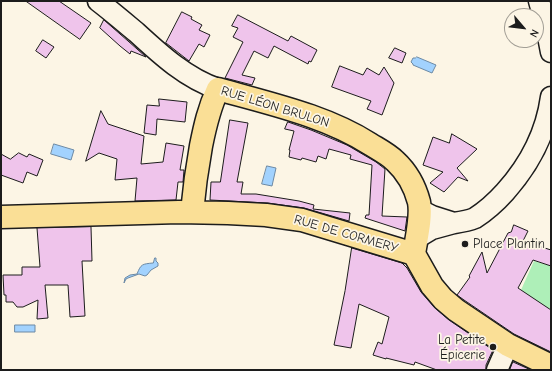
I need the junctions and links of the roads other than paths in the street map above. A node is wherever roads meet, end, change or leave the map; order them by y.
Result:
1 (539, 1) edge
2 (105, 4) edge
3 (551, 52) edge
4 (218, 89) junction
5 (551, 97) edge
6 (420, 211) junction
7 (192, 212) junction
8 (1, 217) edge
9 (454, 223) junction
10 (415, 246) junction
11 (508, 345) junction
12 (551, 366) edge
13 (497, 370) edge

1 - 3 street
2 - 4 street, RUE LÉON BRULON
4 - 6 main road, RUE LÉON BRULON
4 - 7 main road
5 - 9 street
6 - 9 street
6 - 10 main road, RUE LÉON BRULON
7 - 8 main road, RUE DE CORMERY
7 - 10 main road, RUE DE CORMERY
9 - 10 street
10 - 11 main road, RUE DE CORMERY
11 - 12 main road, RUE DE CORMERY
11 - 13 street

